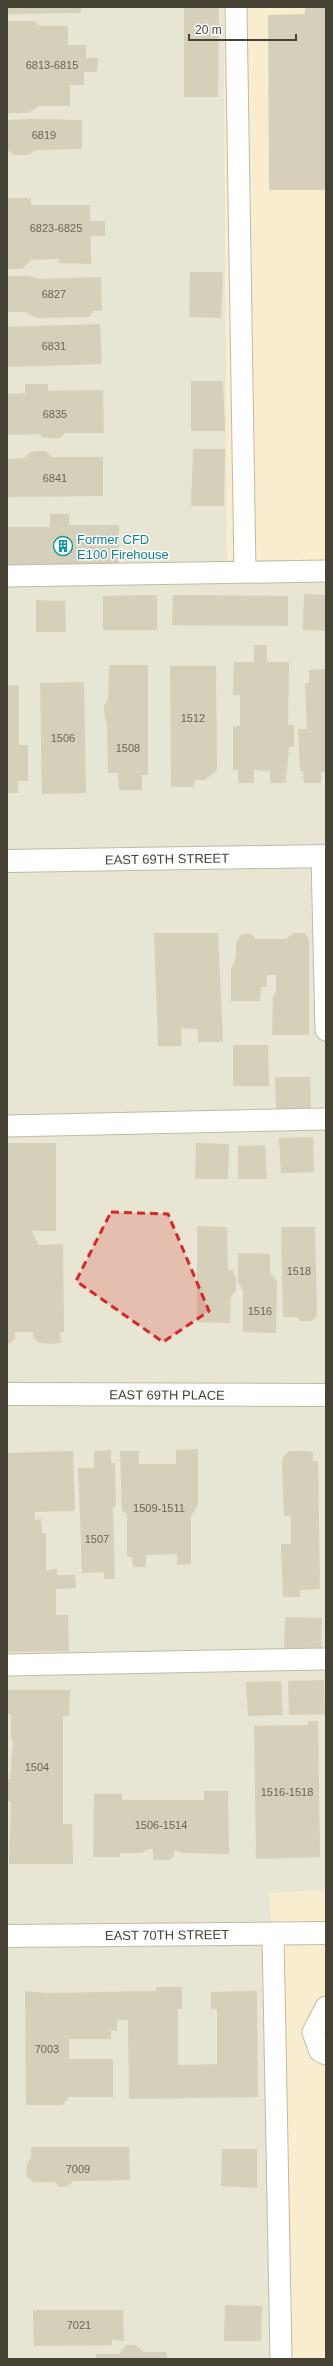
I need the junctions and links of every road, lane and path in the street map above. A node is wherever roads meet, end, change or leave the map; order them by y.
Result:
1 (236, 7) edge
2 (326, 571) edge
3 (245, 572) junction
4 (7, 576) edge
5 (324, 856) edge
6 (7, 861) edge
7 (326, 1030) edge
8 (326, 1119) edge
9 (7, 1126) edge
10 (7, 1394) edge
11 (326, 1395) edge
12 (326, 1659) edge
13 (7, 1665) edge
14 (273, 1933) junction
15 (326, 1933) edge
16 (7, 1936) edge
17 (326, 2007) edge
18 (326, 2054) edge
19 (281, 2359) edge

1 - 3 lane
2 - 3 lane
3 - 4 lane
5 - 6 street, EAST 69TH STREET
5 - 7 lane
8 - 9 lane
10 - 11 street, EAST 69TH PLACE
12 - 13 lane
14 - 15 street, EAST 70TH STREET
14 - 16 street, EAST 70TH STREET
14 - 19 lane
17 - 18 lane

